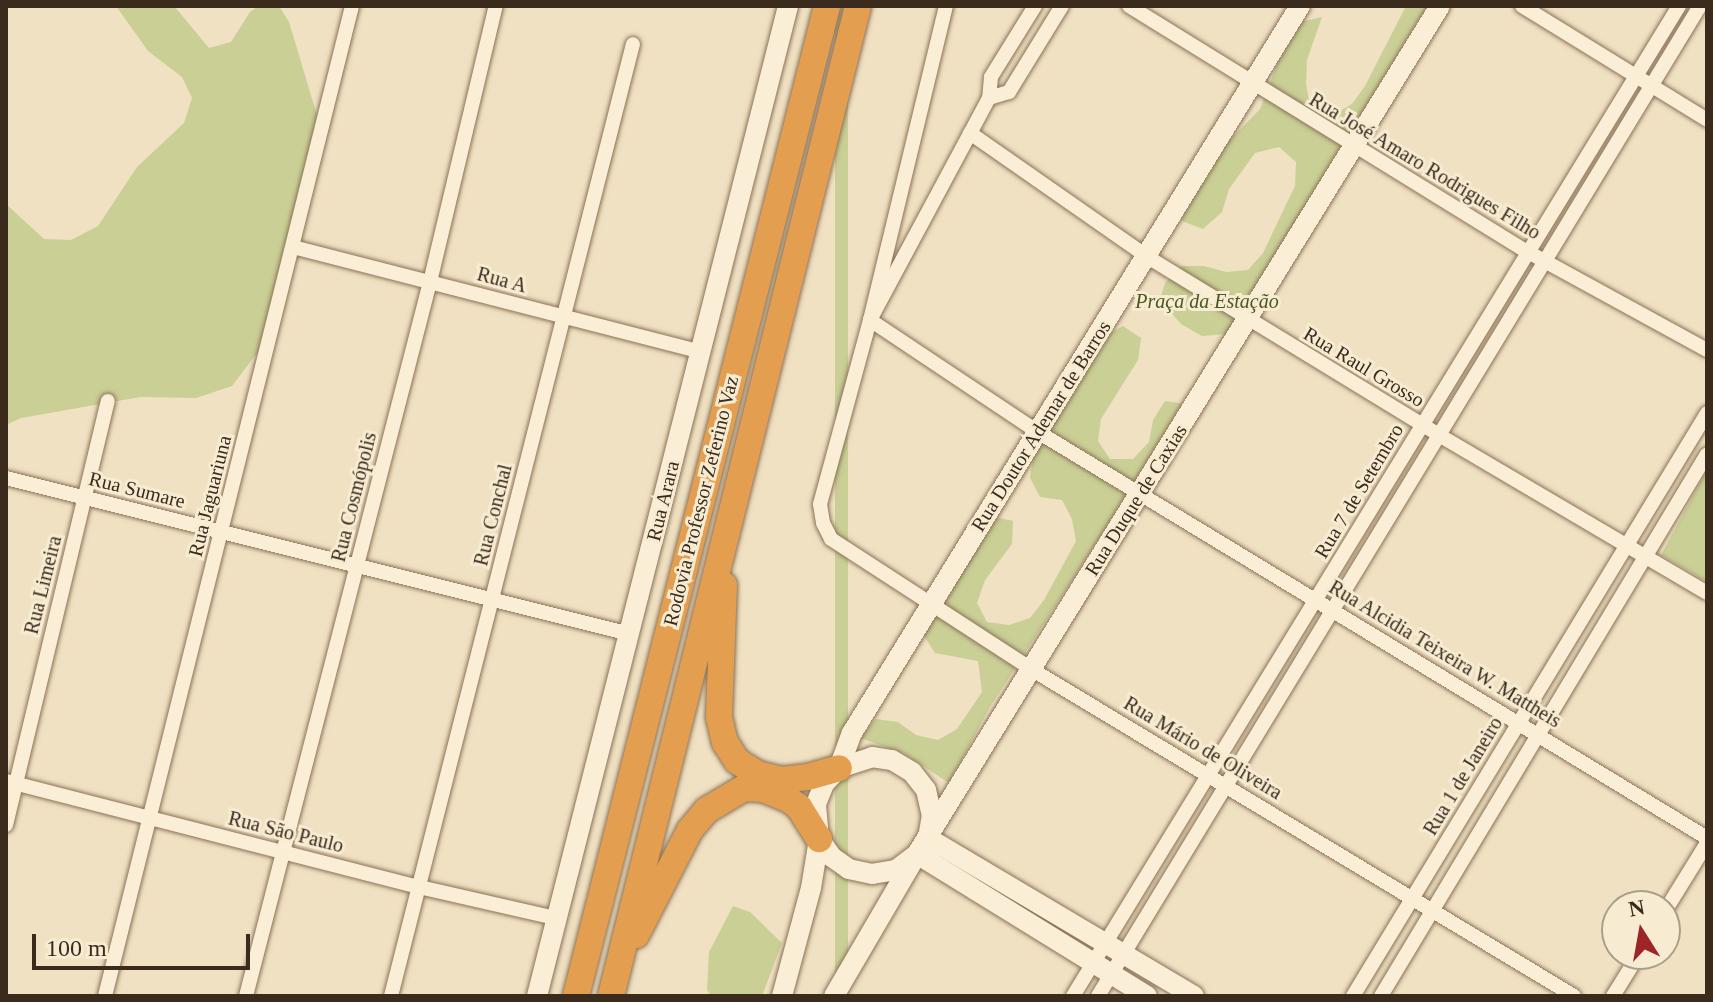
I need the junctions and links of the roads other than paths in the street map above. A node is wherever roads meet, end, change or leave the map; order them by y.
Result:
1 (352, 6) edge
2 (496, 6) edge
3 (788, 6) edge
4 (827, 6) edge
5 (858, 6) edge
6 (946, 6) edge
7 (1035, 6) edge
8 (1062, 6) edge
9 (1129, 6) edge
10 (1300, 6) edge
11 (1440, 6) edge
12 (1522, 6) edge
13 (1679, 6) edge
14 (1700, 6) edge
15 (633, 44) dead end
16 (1636, 76) junction
17 (1252, 83) junction
18 (1652, 86) junction
19 (989, 98) junction
20 (1707, 120) edge
21 (970, 133) junction
22 (1353, 147) junction
23 (293, 247) junction
24 (1528, 252) junction
25 (1146, 256) junction
26 (1544, 261) junction
27 (430, 282) junction
28 (565, 317) junction
29 (1248, 319) junction
30 (870, 320) junction
31 (1707, 350) edge
32 (701, 352) junction
33 (108, 401) dead end
34 (1707, 413) edge
35 (1422, 425) junction
36 (1038, 432) junction
37 (1439, 435) junction
38 (1707, 454) edge
39 (6, 478) edge
40 (1141, 492) junction
41 (85, 497) junction
42 (728, 519) junction
43 (222, 532) junction
44 (1627, 546) junction
45 (1646, 557) junction
46 (357, 566) junction
47 (1707, 593) edge
48 (1316, 599) junction
49 (492, 600) junction
50 (930, 606) junction
51 (1333, 610) junction
52 (630, 634) junction
53 (1031, 669) junction
54 (1519, 723) junction
55 (1538, 735) junction
56 (839, 768) junction
57 (1209, 775) junction
58 (11, 782) edge
59 (1227, 785) junction
60 (150, 818) junction
61 (6, 825) edge
62 (819, 839) junction
63 (1707, 840) edge
64 (922, 846) junction
65 (283, 852) junction
66 (419, 887) junction
67 (1677, 890) edge
68 (1413, 896) junction
69 (1434, 909) junction
70 (556, 918) junction
71 (1106, 943) junction
72 (1124, 955) junction
73 (1094, 963) junction
74 (1629, 970) edge
75 (1112, 974) junction
76 (613, 985) edge
77 (105, 996) edge
78 (246, 996) edge
79 (391, 996) edge
80 (537, 996) edge
81 (576, 996) edge
82 (782, 996) edge
83 (834, 996) edge
84 (1073, 996) edge
85 (1098, 996) edge
86 (1147, 996) edge
87 (1194, 996) edge
88 (1353, 996) edge
89 (1381, 996) edge
90 (1574, 996) edge
91 (1613, 996) edge

1 - 23 street, Rua Jaguariuna
2 - 27 street, Rua Cosmópolis
3 - 32 street, Rua Arara
4 - 81 highway, Rodovia Professor Zeferino Vaz
5 - 42 highway, Rodovia Professor Zeferino Vaz
6 - 30 street
7 - 19 street
8 - 19 street
9 - 17 street, Rua José Amaro Rodrigues Filho
10 - 17 street, Rua Doutor Ademar de Barros
11 - 22 street, Rua Duque de Caxias
12 - 16 street
13 - 16 street, Rua 7 de Setembro
14 - 18 street, Rua 7 de Setembro
15 - 28 street, Rua Conchal
16 - 18 street
16 - 24 street, Rua 7 de Setembro
17 - 22 street, Rua José Amaro Rodrigues Filho
17 - 25 street, Rua Doutor Ademar de Barros
18 - 20 street
18 - 26 street, Rua 7 de Setembro
19 - 21 street
21 - 25 street, Rua Raul Grosso
21 - 30 street
22 - 24 street, Rua José Amaro Rodrigues Filho
22 - 29 street, Rua Duque de Caxias
23 - 27 street, Rua A
23 - 43 street, Rua Jaguariuna
24 - 26 street, Rua José Amaro Rodrigues Filho
24 - 35 street, Rua 7 de Setembro
25 - 29 street, Rua Raul Grosso
25 - 36 street, Rua Doutor Ademar de Barros
26 - 31 street, Rua José Amaro Rodrigues Filho
26 - 37 street, Rua 7 de Setembro
27 - 28 street, Rua A
27 - 46 street, Rua Cosmópolis
28 - 32 street, Rua A
28 - 49 street, Rua Conchal
29 - 35 street, Rua Raul Grosso
29 - 40 street, Rua Duque de Caxias
30 - 36 street, Rua Alcidia Teixeira W. Mattheis
30 - 50 street, Rua Mário de Oliveira
32 - 52 street, Rua Arara
33 - 41 street, Rua Limeira
34 - 44 street, Rua 1 de Janeiro
35 - 37 street, Rua Raul Grosso
35 - 48 street, Rua 7 de Setembro
36 - 40 street, Rua Alcidia Teixeira W. Mattheis
36 - 50 street, Rua Doutor Ademar de Barros
37 - 44 street, Rua Raul Grosso
37 - 51 street, Rua 7 de Setembro
38 - 45 street
39 - 41 street, Rua Sumare
40 - 48 street, Rua Alcidia Teixeira W. Mattheis
40 - 53 street, Rua Duque de Caxias
41 - 43 street, Rua Sumare
41 - 58 street, Rua Limeira
42 - 56 highway
42 - 76 highway, Rodovia Professor Zeferino Vaz
43 - 46 street, Rua Sumare
43 - 60 street, Rua Jaguariuna
44 - 45 street, Rua Raul Grosso
44 - 54 street, Rua 1 de Janeiro
45 - 47 street, Rua Raul Grosso
45 - 55 street
46 - 49 street, Rua Sumare
46 - 65 street, Rua Cosmópolis
48 - 51 street, Rua Alcidia Teixeira W. Mattheis
48 - 57 street, Rua 7 de Setembro
49 - 52 street, Rua Sumare
49 - 66 street, Rua Conchal
50 - 53 street, Rua Mário de Oliveira
50 - 56 street, Rua Doutor Ademar de Barros
51 - 54 street, Rua Alcidia Teixeira W. Mattheis
51 - 59 street, Rua 7 de Setembro
52 - 70 street, Rua Arara
53 - 57 street, Rua Mário de Oliveira
53 - 64 street, Rua Duque de Caxias
54 - 55 street, Rua Alcidia Teixeira W. Mattheis
54 - 68 street, Rua 1 de Janeiro
55 - 63 street, Rua Alcidia Teixeira W. Mattheis
55 - 69 street
56 - 62 street
56 - 64 street
57 - 59 street, Rua Mário de Oliveira
57 - 71 street, Rua 7 de Setembro
58 - 60 street, Rua São Paulo
58 - 61 street, Rua Limeira
59 - 68 street, Rua Mário de Oliveira
59 - 72 street, Rua 7 de Setembro
60 - 65 street, Rua São Paulo
60 - 77 street, Rua Jaguariuna
62 - 64 street
62 - 76 highway
62 - 82 street
63 - 67 street
64 - 71 street
64 - 73 street
64 - 83 street, Rua Duque de Caxias
65 - 66 street, Rua São Paulo
65 - 78 street, Rua Cosmópolis
66 - 70 street, Rua São Paulo
66 - 79 street, Rua Conchal
68 - 69 street, Rua Mário de Oliveira
68 - 88 street, Rua 1 de Janeiro
69 - 89 street
69 - 90 street, Rua Mário de Oliveira
70 - 80 street, Rua Arara
71 - 72 street
71 - 73 street, Rua 7 de Setembro
72 - 75 street, Rua 7 de Setembro
72 - 87 street
73 - 75 street
73 - 84 street, Rua 7 de Setembro
74 - 91 street
75 - 85 street, Rua 7 de Setembro
75 - 86 street

